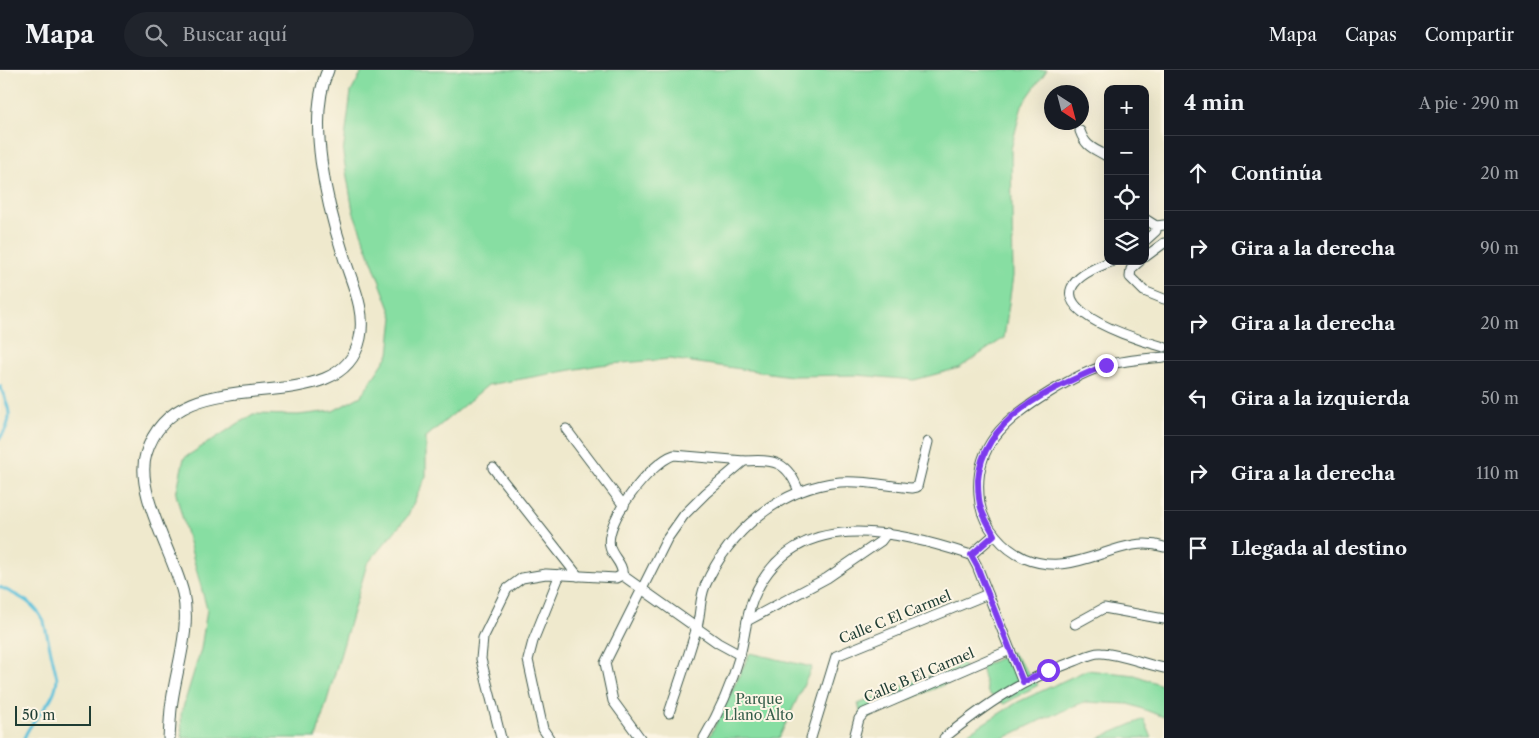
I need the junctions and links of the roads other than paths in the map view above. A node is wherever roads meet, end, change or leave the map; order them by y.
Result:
1 (328, 70) edge
2 (1080, 131) dead end
3 (1104, 155) edge
4 (1147, 220) edge
5 (1160, 226) edge
6 (1149, 237) edge
7 (1164, 243) edge
8 (1149, 254) edge
9 (1104, 265) edge
10 (1136, 265) edge
11 (1164, 299) edge
12 (1164, 347) edge
13 (1164, 358) edge
14 (566, 429) dead end
15 (928, 442) dead end
16 (744, 460) junction
17 (493, 468) dead end
18 (799, 492) junction
19 (624, 506) junction
20 (888, 533) junction
21 (994, 535) junction
22 (1164, 547) edge
23 (971, 555) junction
24 (560, 574) junction
25 (622, 575) junction
26 (578, 576) junction
27 (642, 588) junction
28 (988, 594) junction
29 (1164, 619) edge
30 (747, 621) junction
31 (1075, 624) dead end
32 (697, 628) junction
33 (1010, 650) junction
34 (740, 655) junction
35 (1164, 668) edge
36 (1023, 682) junction
37 (668, 713) dead end
38 (169, 738) edge
39 (501, 738) edge
40 (549, 738) edge
41 (640, 738) edge
42 (704, 738) edge
43 (811, 738) edge
44 (854, 738) edge
45 (944, 738) edge

1 - 38 street
2 - 3 street
4 - 5 street
5 - 6 street
7 - 8 street
9 - 12 street
10 - 11 street
13 - 21 street
14 - 19 street
15 - 18 street
16 - 18 street
16 - 19 street
16 - 27 street
17 - 26 street
18 - 32 street
19 - 25 street
20 - 23 street
20 - 30 street
20 - 30 street
21 - 22 street
21 - 23 street
23 - 28 street
24 - 26 street
24 - 39 street
24 - 40 street
25 - 26 street
25 - 27 street
27 - 32 street
27 - 41 street
28 - 33 street
28 - 43 street, Calle C El Carmel
29 - 31 street
30 - 34 street
32 - 34 street
32 - 37 street
33 - 36 street
33 - 44 street, Calle B El Carmel
34 - 42 street
35 - 36 street
36 - 45 street

